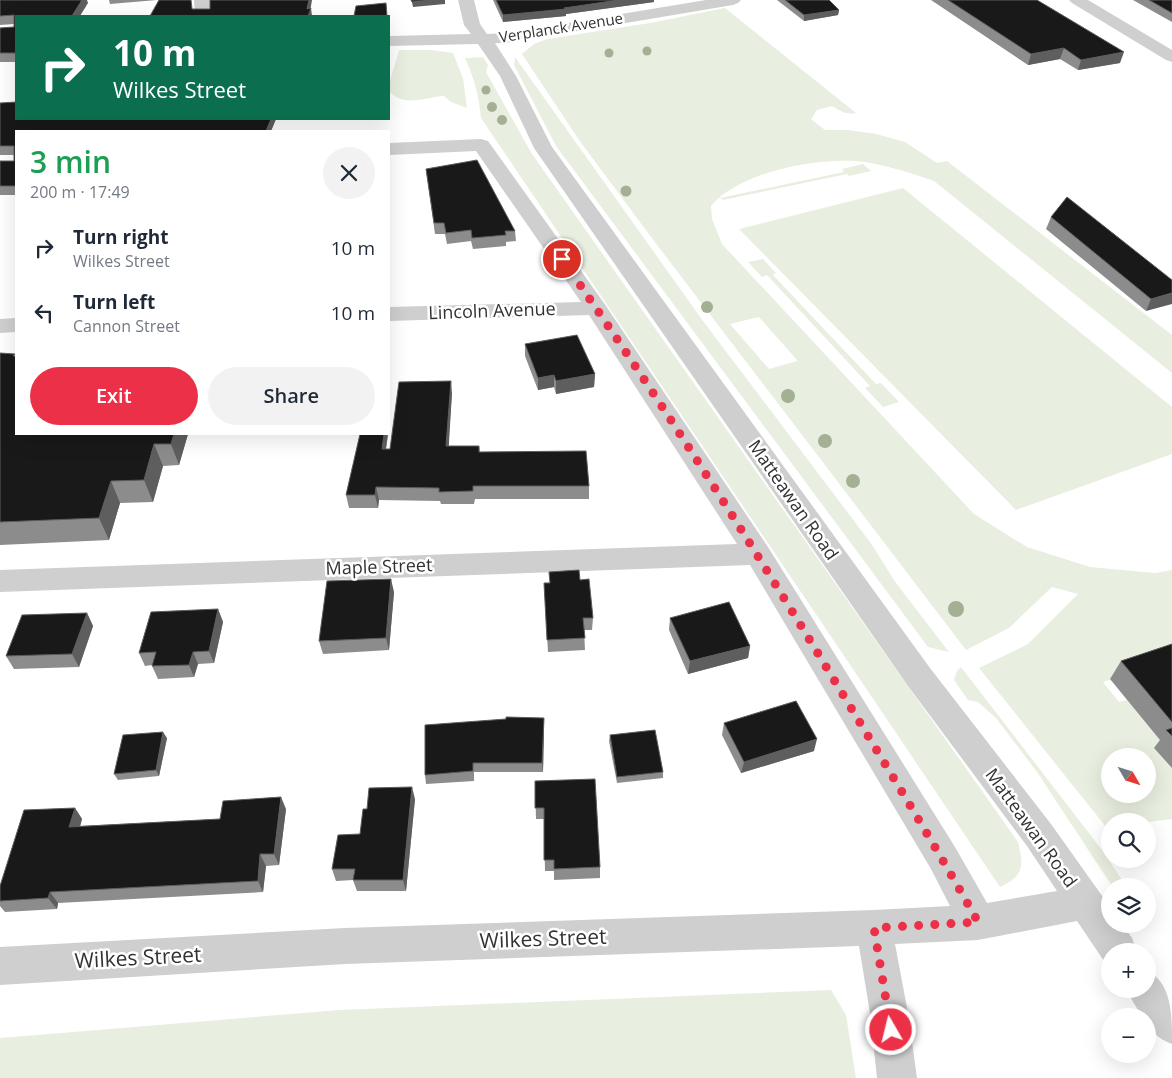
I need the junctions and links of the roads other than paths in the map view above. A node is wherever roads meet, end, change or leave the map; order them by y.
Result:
1 (202, 0) edge
2 (466, 0) edge
3 (733, 0) edge
4 (1077, 0) edge
5 (203, 15) edge
6 (484, 39) junction
7 (390, 40) edge
8 (1172, 57) edge
9 (390, 149) edge
10 (596, 308) junction
11 (390, 314) edge
12 (15, 325) edge
13 (0, 326) edge
14 (758, 554) junction
15 (0, 581) edge
16 (1084, 902) junction
17 (978, 922) junction
18 (874, 928) junction
19 (1113, 943) edge
20 (0, 966) edge
21 (1152, 998) edge
22 (1172, 1025) edge
23 (897, 1078) edge

1 - 5 street
2 - 6 street, Matteawan Road
3 - 6 street, Verplanck Avenue
4 - 8 street
6 - 7 street, Verplanck Avenue
6 - 16 street, Matteawan Road
9 - 10 street
10 - 11 street, Lincoln Avenue
10 - 14 street
12 - 13 street
14 - 15 street, Maple Street
14 - 17 street
16 - 17 street, Wilkes Street
16 - 19 street, Matteawan Road
17 - 18 street, Wilkes Street
18 - 20 street, Wilkes Street
18 - 23 street
21 - 22 street

